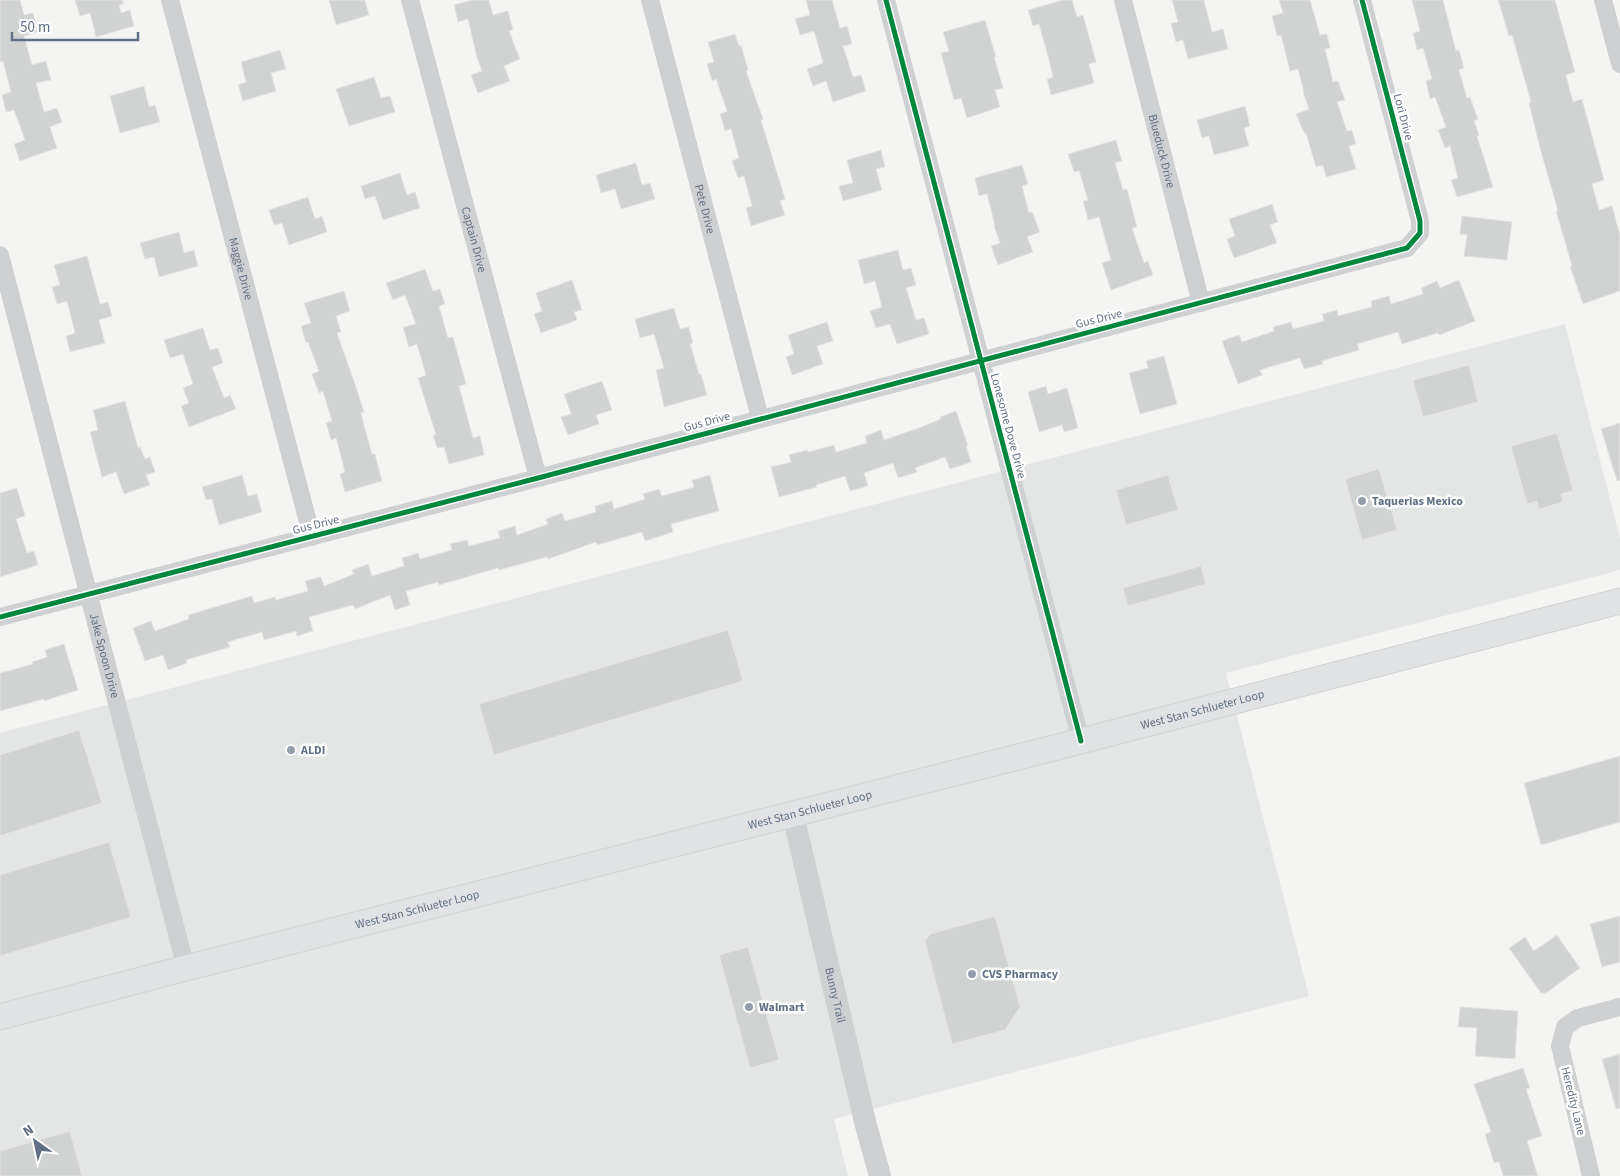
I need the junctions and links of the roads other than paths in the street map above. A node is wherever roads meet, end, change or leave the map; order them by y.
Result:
1 (170, 0) edge
2 (410, 0) edge
3 (650, 0) edge
4 (886, 0) edge
5 (1123, 0) edge
6 (1362, 0) edge
7 (1603, 0) edge
8 (1620, 64) edge
9 (1416, 239) joint
10 (0, 255) edge
11 (1201, 303) junction
12 (981, 360) junction
13 (760, 418) junction
14 (538, 478) junction
15 (312, 537) junction
16 (89, 594) junction
17 (1620, 601) edge
18 (0, 617) edge
19 (1081, 741) junction
20 (793, 815) junction
21 (186, 968) junction
22 (1620, 1007) edge
23 (0, 1018) edge
24 (880, 1176) edge
25 (1591, 1176) edge

1 - 15 street, Maggie Drive
2 - 14 street, Captain Drive
3 - 13 street, Pete Drive
4 - 12 street, Lonesome Dove Drive
5 - 11 street, Blueduck Drive
6 - 9 street, Lori Drive
7 - 8 street
9 - 11 street, Gus Drive
10 - 16 street, Jake Spoon Drive
11 - 12 street, Gus Drive
12 - 13 street, Gus Drive
12 - 19 street, Lonesome Dove Drive
13 - 14 street, Gus Drive
14 - 15 street, Gus Drive
15 - 16 street, Gus Drive
16 - 18 street, Gus Drive
16 - 21 street, Jake Spoon Drive
17 - 19 main road, West Stan Schlueter Loop
19 - 20 main road, West Stan Schlueter Loop
20 - 21 main road, West Stan Schlueter Loop
20 - 24 street, Bunny Trail
21 - 23 main road, West Stan Schlueter Loop
22 - 25 street, Heredity Lane

